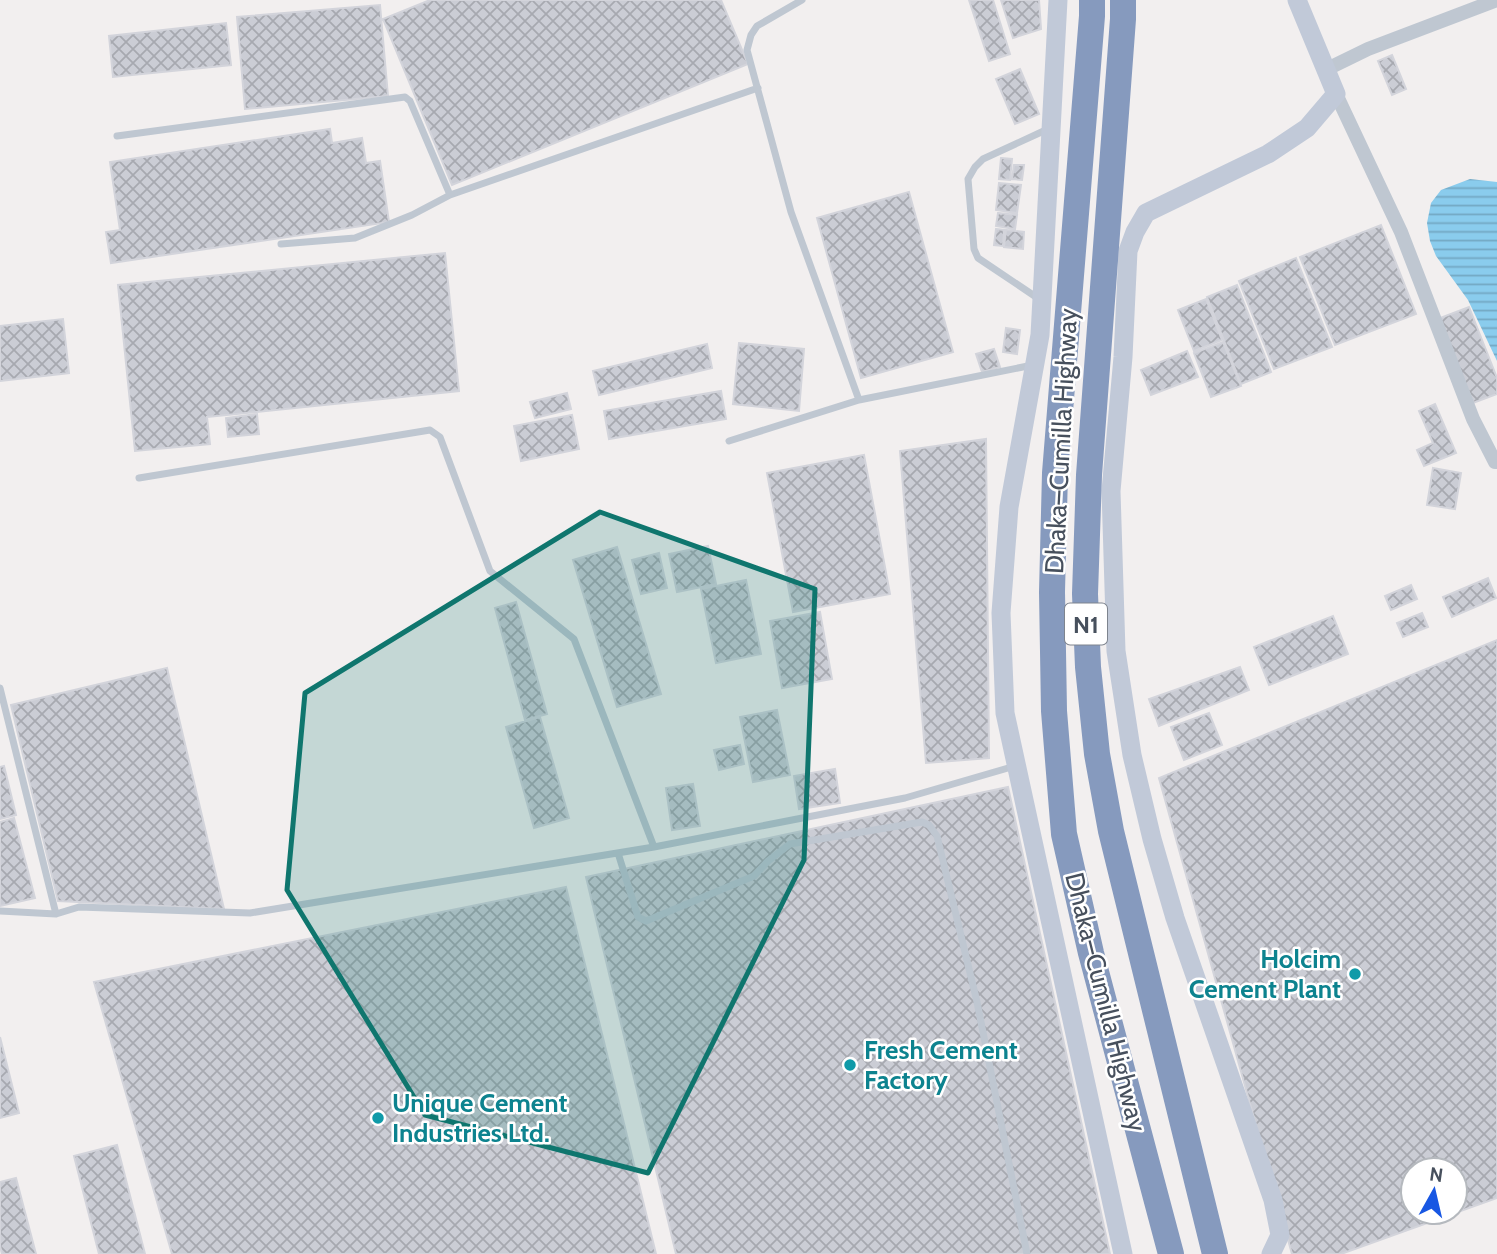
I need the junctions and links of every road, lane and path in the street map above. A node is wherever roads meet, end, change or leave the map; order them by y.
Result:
1 (802, 0) edge
2 (1058, 0) edge
3 (1092, 0) edge
4 (1123, 0) edge
5 (1297, 0) edge
6 (1497, 0) edge
7 (1325, 70) junction
8 (758, 88) junction
9 (1336, 94) junction
10 (1052, 127) junction
11 (117, 136) dead end
12 (450, 195) junction
13 (281, 244) dead end
14 (1042, 302) junction
15 (1035, 364) junction
16 (859, 400) junction
17 (729, 441) dead end
18 (1496, 464) edge
19 (139, 478) dead end
20 (0, 688) edge
21 (1016, 766) junction
22 (654, 847) junction
23 (618, 853) junction
24 (0, 911) edge
25 (56, 914) junction
26 (1212, 1245) edge
27 (1170, 1250) edge
28 (1027, 1254) edge
29 (1123, 1254) edge
30 (1271, 1254) edge

1 - 8 lane
2 - 10 street
3 - 27 highway, Dhaka–Cumilla Highway / N1
4 - 26 highway, Dhaka–Cumilla Highway / N1
5 - 7 street
6 - 7 street
7 - 9 street
8 - 12 lane
8 - 16 lane
9 - 18 street
9 - 30 street
10 - 14 street
10 - 14 lane
11 - 12 lane
12 - 13 lane
14 - 15 street
15 - 16 lane
15 - 21 street
16 - 17 lane
19 - 22 lane
20 - 25 lane
21 - 22 lane
21 - 29 street
22 - 23 lane
23 - 25 lane
23 - 28 lane
24 - 25 lane

